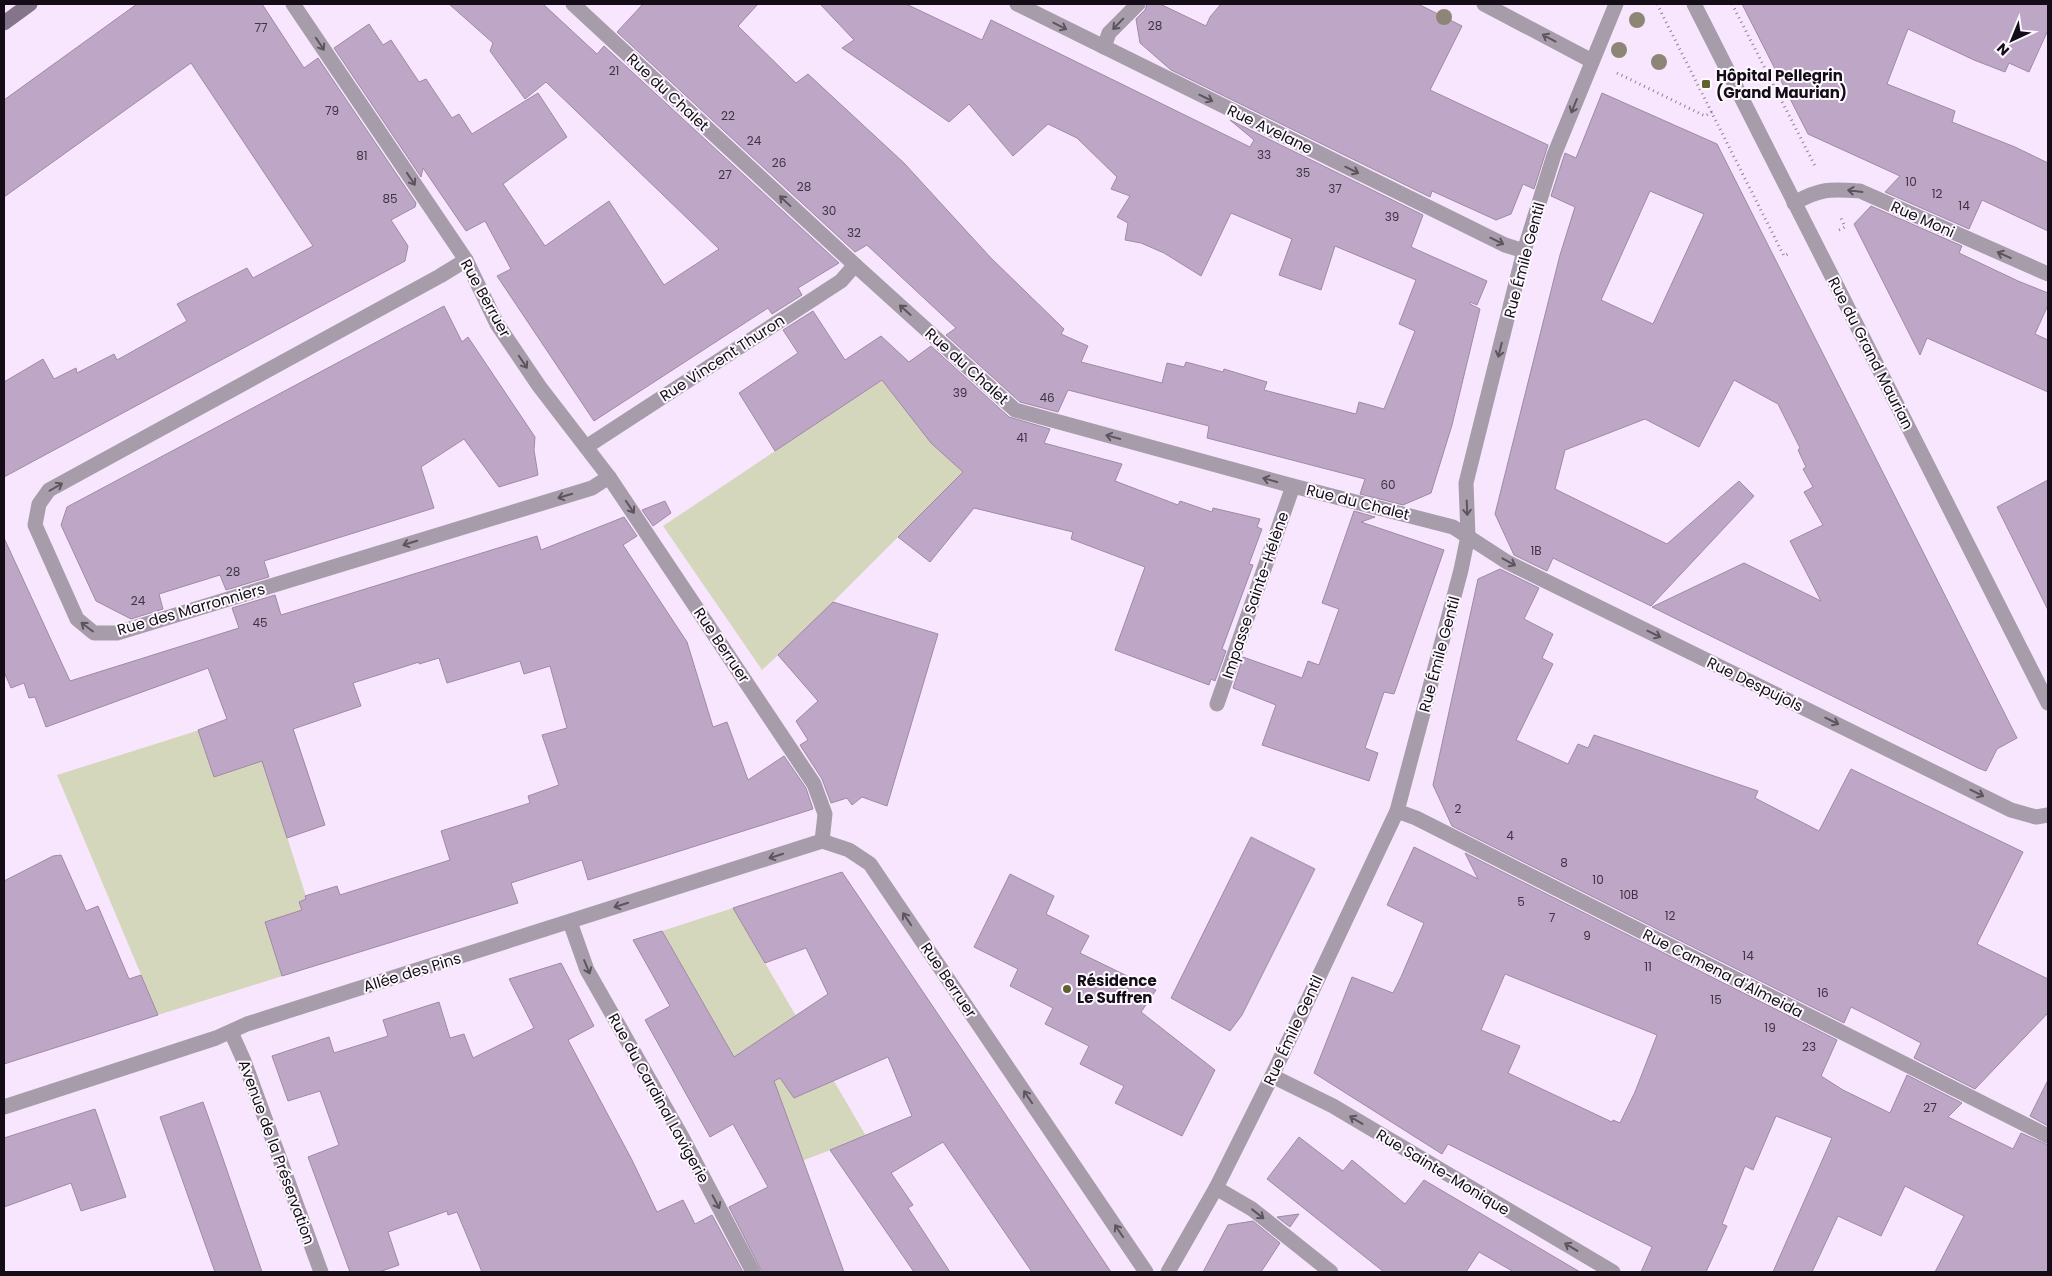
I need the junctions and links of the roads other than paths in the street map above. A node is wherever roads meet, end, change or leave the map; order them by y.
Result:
1 (30, 4) edge
2 (293, 4) edge
3 (572, 4) edge
4 (1017, 4) edge
5 (1138, 4) edge
6 (1484, 4) edge
7 (1616, 4) edge
8 (1694, 4) edge
9 (4, 23) edge
10 (1104, 47) junction
11 (1592, 60) junction
12 (1794, 203) junction
13 (1524, 251) junction
14 (466, 260) junction
15 (855, 265) junction
16 (2048, 274) edge
17 (586, 447) junction
18 (609, 476) junction
19 (1293, 486) junction
20 (1468, 536) junction
21 (2048, 703) edge
22 (1217, 704) dead end
23 (1397, 811) junction
24 (2048, 816) edge
25 (822, 841) junction
26 (570, 922) junction
27 (231, 1032) junction
28 (1272, 1076) junction
29 (4, 1107) edge
30 (2048, 1136) edge
31 (1216, 1188) junction
32 (321, 1272) edge
33 (753, 1272) edge
34 (1146, 1272) edge
35 (1168, 1272) edge
36 (1331, 1272) edge
37 (1613, 1272) edge

1 - 9 main road
2 -> 14 street, Rue Berruer
15 -> 3 street, Rue du Chalet
4 -> 10 street, Rue Avelane
5 -> 10 street
11 -> 6 street
7 - 11 street, Rue Émile Gentil
8 - 12 street, Rue du Grand Maurian
10 -> 13 street, Rue Avelane
11 -> 13 street, Rue Émile Gentil
16 -> 12 street, Rue Moni
12 - 21 street, Rue du Grand Maurian
13 -> 20 street, Rue Émile Gentil
14 -> 17 street, Rue Berruer
18 -> 14 street, Rue des Marronniers
15 - 17 street, Rue Vincent Thuron
19 -> 15 street, Rue du Chalet
17 - 18 street, Rue Berruer
18 -> 25 street, Rue Berruer
19 - 20 street, Rue du Chalet
19 - 22 street, Impasse Sainte-Hélène
20 - 23 street, Rue Émile Gentil
20 -> 24 street, Rue Despujols
23 - 28 street, Rue Émile Gentil
23 - 30 street, Rue Camena d'Almeida
25 -> 26 street, Allée des Pins
34 -> 25 street, Rue Berruer
26 - 27 street, Allée des Pins
26 -> 33 street, Rue du Cardinal Lavigerie
27 - 29 street, Allée des Pins
27 - 32 street, Avenue de la Préservation
28 - 31 street, Rue Émile Gentil
37 -> 28 street, Rue Sainte-Monique
31 - 35 street, Rue Émile Gentil
31 -> 36 street

